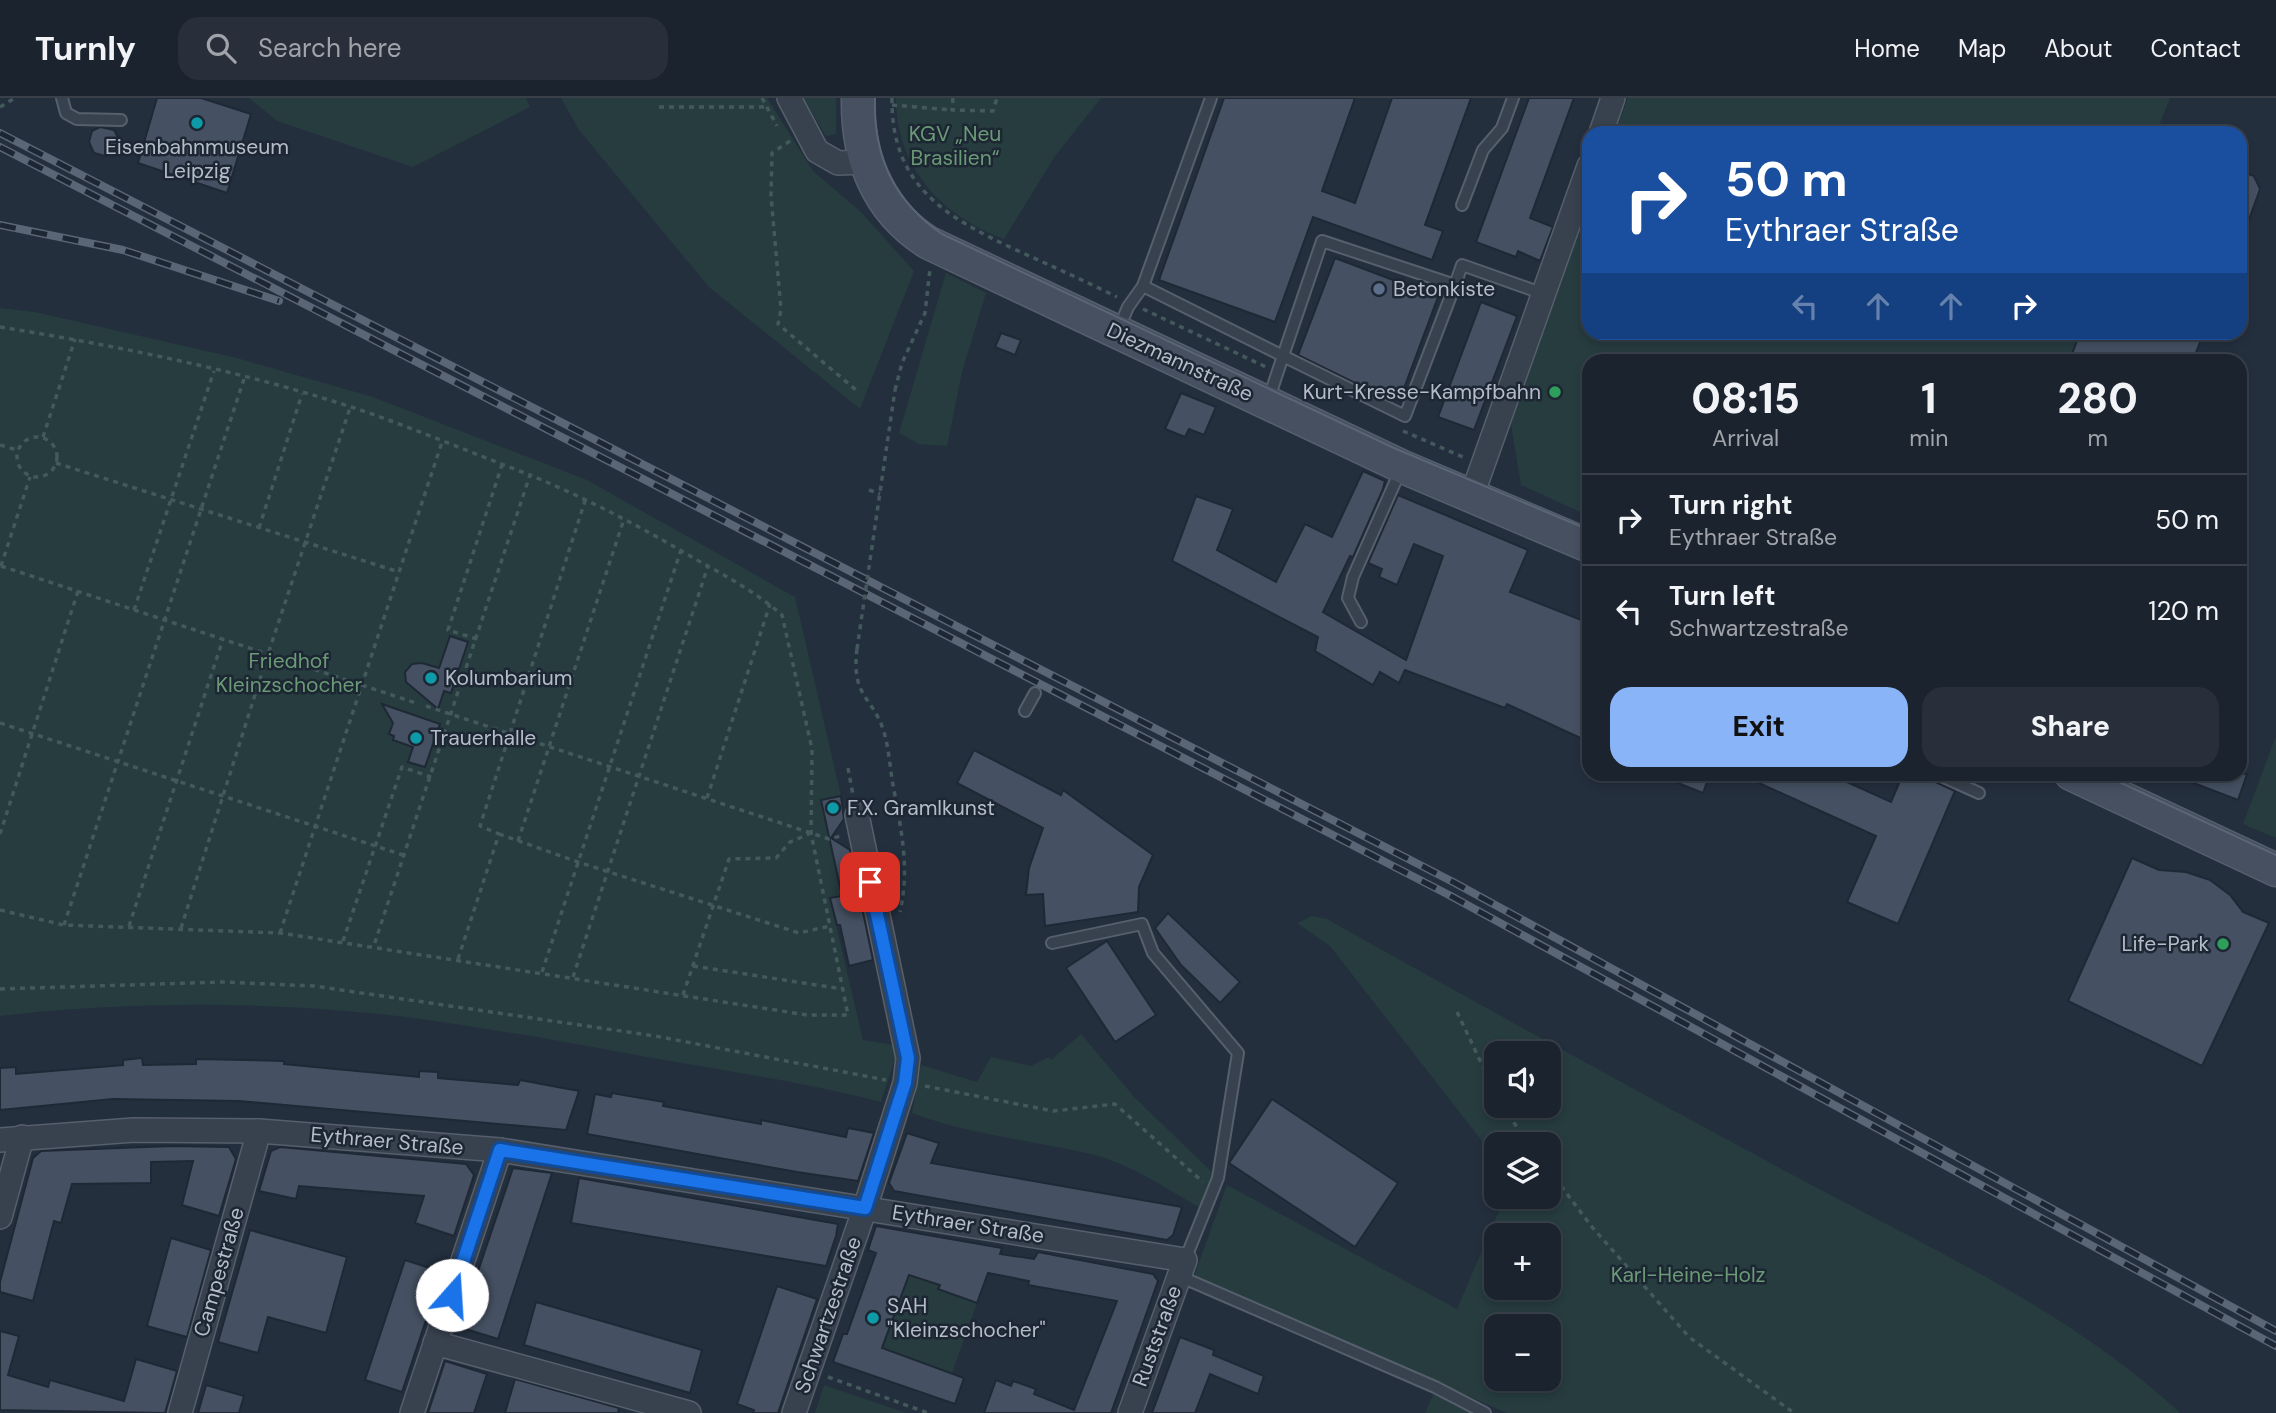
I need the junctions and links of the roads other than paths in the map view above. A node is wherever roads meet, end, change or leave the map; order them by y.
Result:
1 (62, 98) edge
2 (789, 98) edge
3 (858, 98) edge
4 (1211, 98) edge
5 (1513, 98) edge
6 (1613, 98) edge
7 (121, 120) dead end
8 (1603, 126) edge
9 (865, 162) junction
10 (1582, 186) edge
11 (1462, 205) dead end
12 (1455, 285) junction
13 (1143, 286) junction
14 (1544, 294) junction
15 (1116, 332) junction
16 (1283, 356) junction
17 (1267, 403) junction
18 (1403, 467) junction
19 (1471, 498) junction
20 (1582, 544) edge
21 (1361, 622) dead end
22 (1035, 693) dead end
23 (1025, 711) dead end
24 (1952, 781) edge
25 (2086, 781) edge
26 (1979, 793) dead end
27 (858, 823) road end
28 (2276, 870) edge
29 (1052, 943) dead end
30 (258, 1131) junction
31 (11, 1139) edge
32 (500, 1150) junction
33 (865, 1208) junction
34 (0, 1217) edge
35 (1182, 1268) junction
36 (435, 1343) junction
37 (180, 1413) edge
38 (412, 1413) edge
39 (689, 1413) edge
40 (794, 1413) edge
41 (1130, 1413) edge
42 (1485, 1413) edge

1 - 7 lane
2 - 9 street
3 - 9 street, Diezmannstraße
4 - 13 lane
5 - 11 lane
6 - 8 street
9 - 15 street, Diezmannstraße
10 - 14 street
12 - 14 lane
12 - 16 lane
12 - 16 lane
13 - 15 lane
13 - 16 lane
14 - 19 street
15 - 17 street, Diezmannstraße
16 - 17 lane
17 - 18 street, Diezmannstraße
18 - 19 street, Diezmannstraße
18 - 21 lane
19 - 20 street, Diezmannstraße
22 - 23 lane
24 - 26 lane
25 - 28 street
27 - 33 street, Schwartzestraße
29 - 35 lane
30 - 31 street, Eythraer Straße
30 - 32 street, Eythraer Straße
30 - 37 street, Campestraße
31 - 34 street
32 - 33 street, Eythraer Straße
32 - 36 street
33 - 35 street, Eythraer Straße
33 - 40 street, Schwartzestraße
35 - 41 street, Ruststraße
35 - 42 lane
36 - 38 street
36 - 39 street

